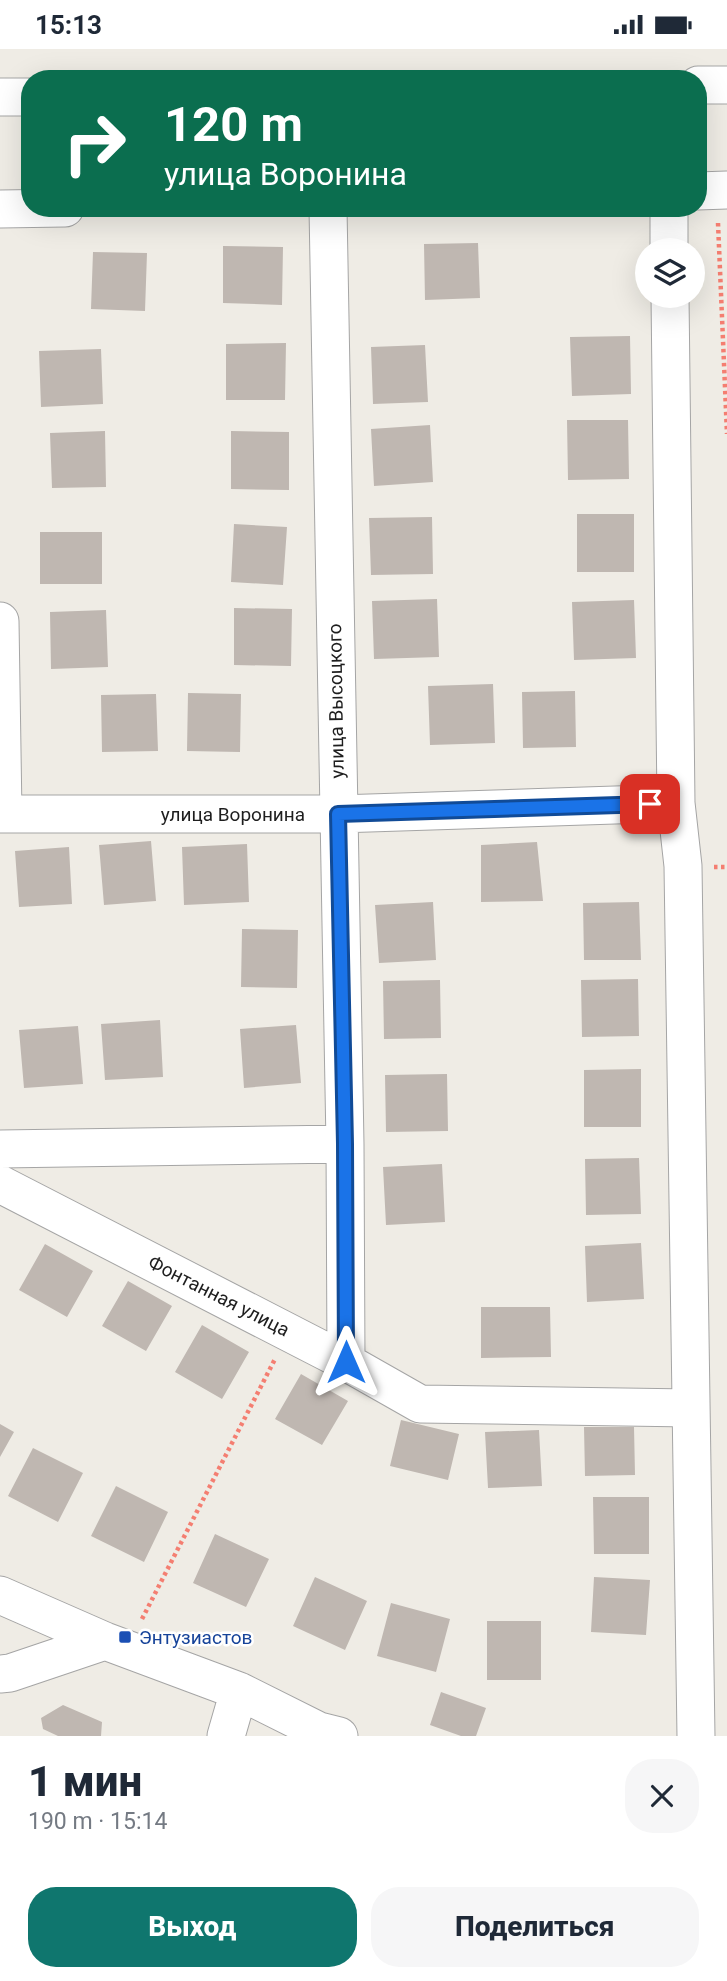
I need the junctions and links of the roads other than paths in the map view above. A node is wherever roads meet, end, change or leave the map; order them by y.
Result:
1 (707, 85) edge
2 (727, 85) edge
3 (0, 97) edge
4 (21, 97) edge
5 (0, 209) edge
6 (21, 209) edge
7 (328, 217) edge
8 (669, 217) edge
9 (669, 238) edge
10 (670, 308) edge
11 (0, 621) edge
12 (676, 803) junction
13 (1, 814) edge
14 (338, 814) junction
15 (345, 1144) junction
16 (0, 1149) edge
17 (0, 1184) edge
18 (346, 1362) junction
19 (690, 1408) junction
20 (0, 1595) edge
21 (116, 1645) junction
22 (0, 1674) edge
23 (239, 1691) junction
24 (226, 1736) edge
25 (339, 1736) edge
26 (696, 1736) edge

1 - 2 street
3 - 4 street
5 - 6 street
7 - 14 street, улица Высоцкого
8 - 9 street
10 - 12 street
11 - 13 street
12 - 14 street, улица Воронина
12 - 19 street
13 - 14 street, улица Воронина
14 - 15 street, улица Высоцкого
15 - 16 street
15 - 18 street, улица Высоцкого
17 - 18 street, Фонтанная улица
18 - 19 street, Фонтанная улица
19 - 26 street
20 - 21 street
21 - 22 street
21 - 23 street
23 - 24 street
23 - 25 street

